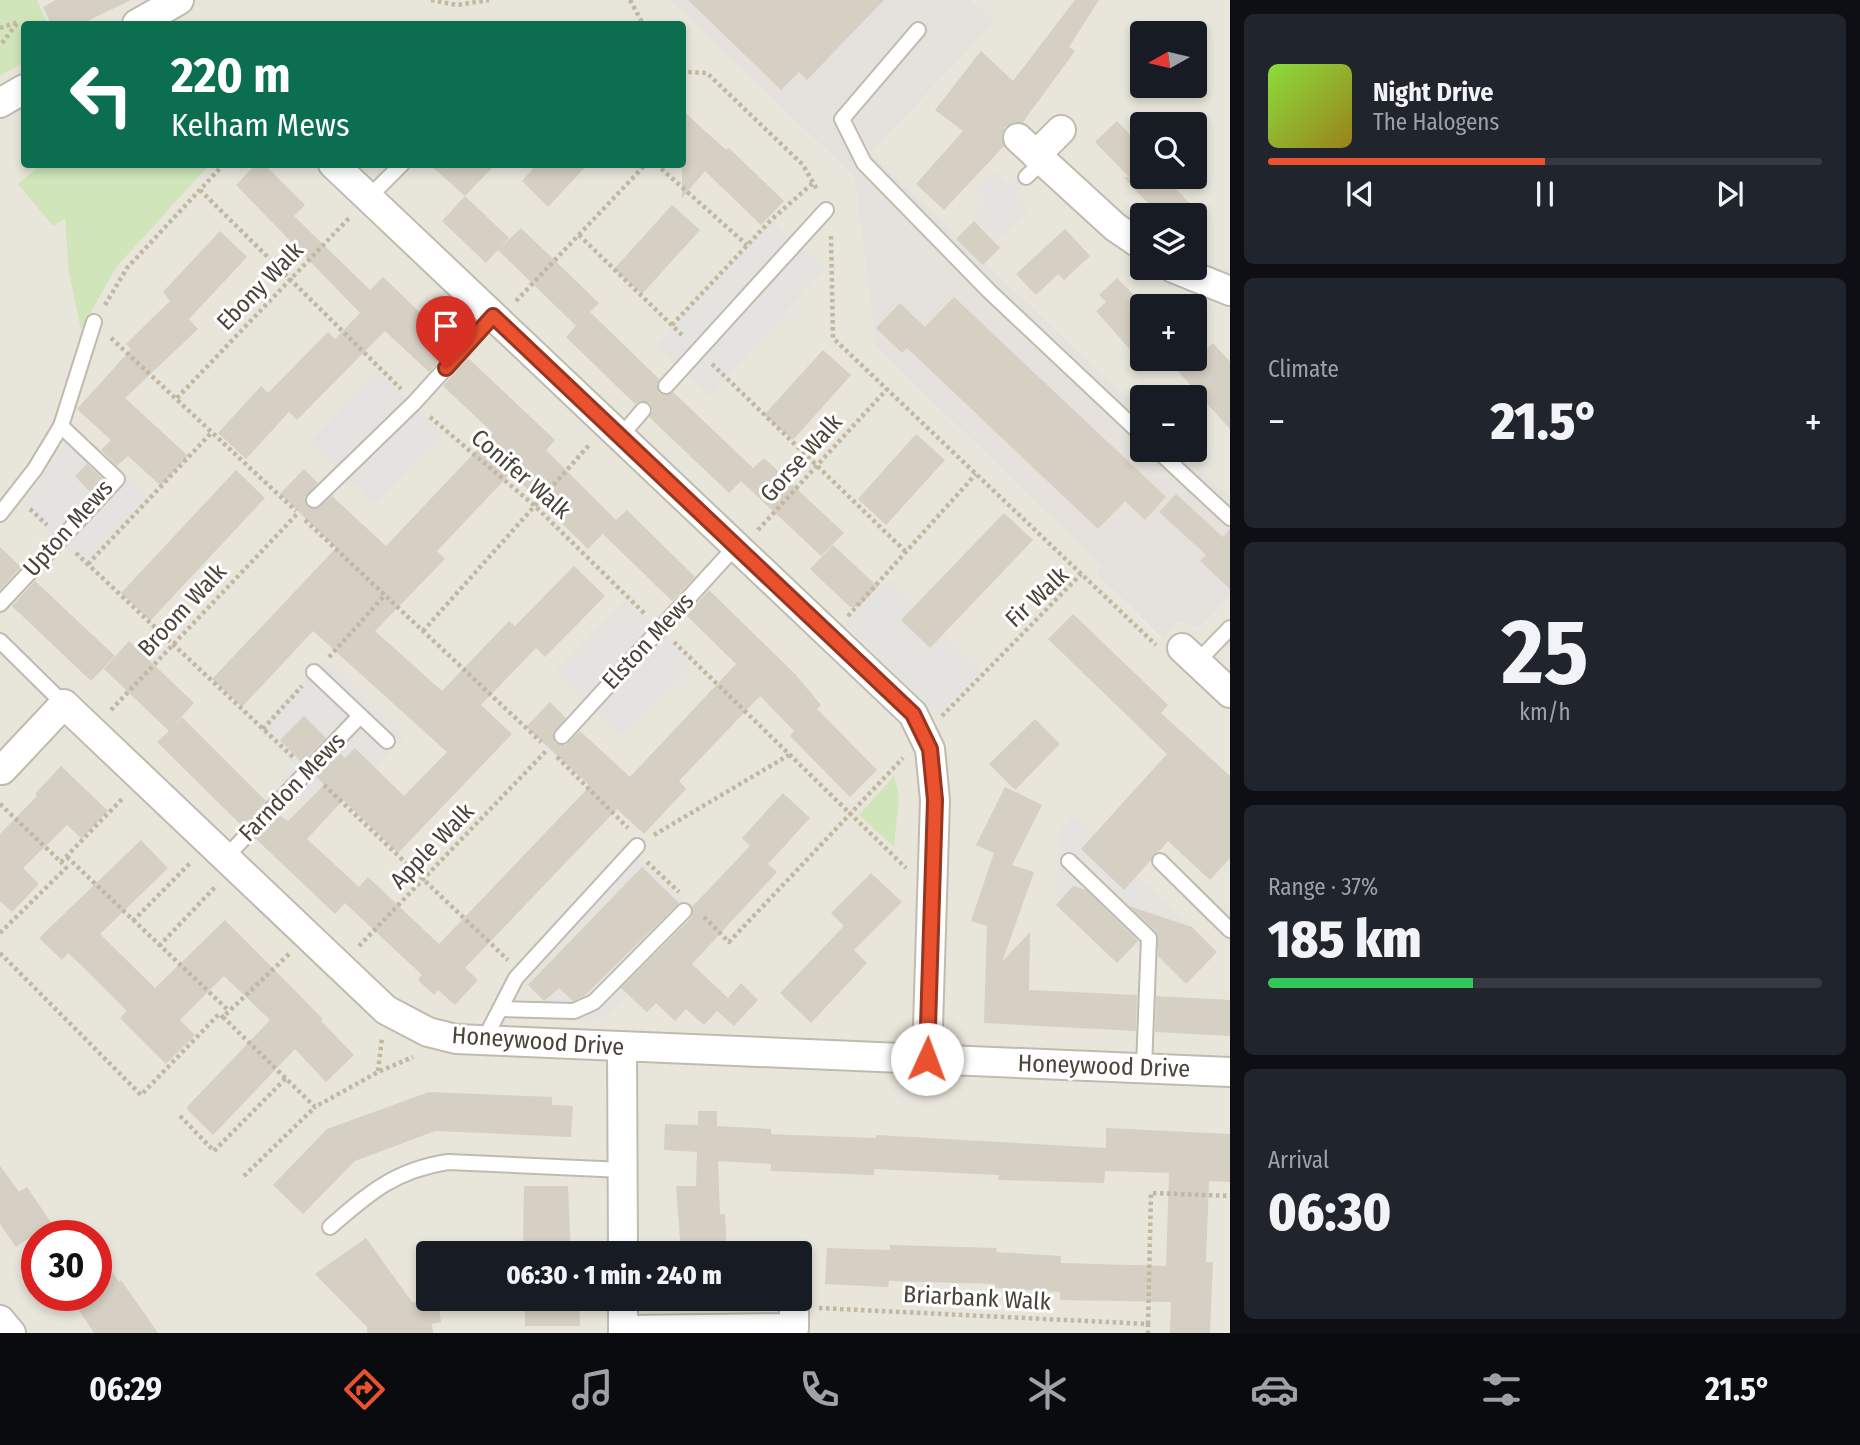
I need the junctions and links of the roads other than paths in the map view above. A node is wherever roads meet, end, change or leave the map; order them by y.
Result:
1 (179, 0) edge
2 (142, 21) edge
3 (918, 30) dead end
4 (21, 91) edge
5 (0, 103) edge
6 (1060, 130) dead end
7 (337, 168) edge
8 (398, 168) edge
9 (368, 198) junction
10 (826, 210) road end
11 (1130, 237) edge
12 (1203, 280) edge
13 (1230, 291) edge
14 (495, 318) junction
15 (94, 323) road end
16 (666, 386) dead end
17 (643, 411) dead end
18 (1130, 424) edge
19 (61, 426) junction
20 (614, 431) junction
21 (1170, 462) edge
22 (314, 500) dead end
23 (0, 514) edge
24 (1230, 518) edge
25 (738, 548) junction
26 (0, 604) edge
27 (1230, 628) edge
28 (0, 641) edge
29 (1190, 655) joint
30 (314, 673) dead end
31 (1230, 692) edge
32 (64, 705) junction
33 (360, 716) junction
34 (562, 736) dead end
35 (387, 741) dead end
36 (2, 770) edge
37 (638, 846) road end
38 (223, 856) junction
39 (1069, 861) dead end
40 (1160, 862) dead end
41 (688, 908) road end
42 (1230, 930) edge
43 (500, 1009) junction
44 (484, 1040) junction
45 (622, 1048) junction
46 (927, 1059) junction
47 (1144, 1068) junction
48 (1230, 1072) edge
49 (623, 1170) junction
50 (330, 1227) dead end
51 (623, 1241) edge
52 (623, 1311) edge
53 (794, 1311) edge
54 (0, 1320) edge
55 (623, 1331) edge
56 (11, 1333) edge

1 - 2 street
3 - 18 lane
4 - 5 street
6 - 11 street
7 - 9 street
8 - 9 lane
9 - 14 street
10 - 16 lane
12 - 13 street
14 - 20 street
14 - 22 lane
15 - 19 lane
17 - 20 lane
19 - 23 lane
19 - 26 lane, Upton Mews
20 - 25 street
21 - 24 lane
25 - 34 lane, Elston Mews
25 - 46 street
27 - 29 lane
28 - 32 lane
29 - 31 street
30 - 33 lane, Farndon Mews
32 - 36 street
32 - 38 street, Honeywood Drive
33 - 35 lane, Farndon Mews
33 - 38 lane, Farndon Mews
37 - 43 lane
38 - 44 street, Honeywood Drive
39 - 47 lane
40 - 42 lane
41 - 43 lane
43 - 44 lane
44 - 45 street, Honeywood Drive
45 - 46 street, Honeywood Drive
45 - 49 street
46 - 47 street, Honeywood Drive
47 - 48 street, Honeywood Drive
49 - 50 lane
49 - 51 street
52 - 55 street
53 - 55 street
54 - 56 street

